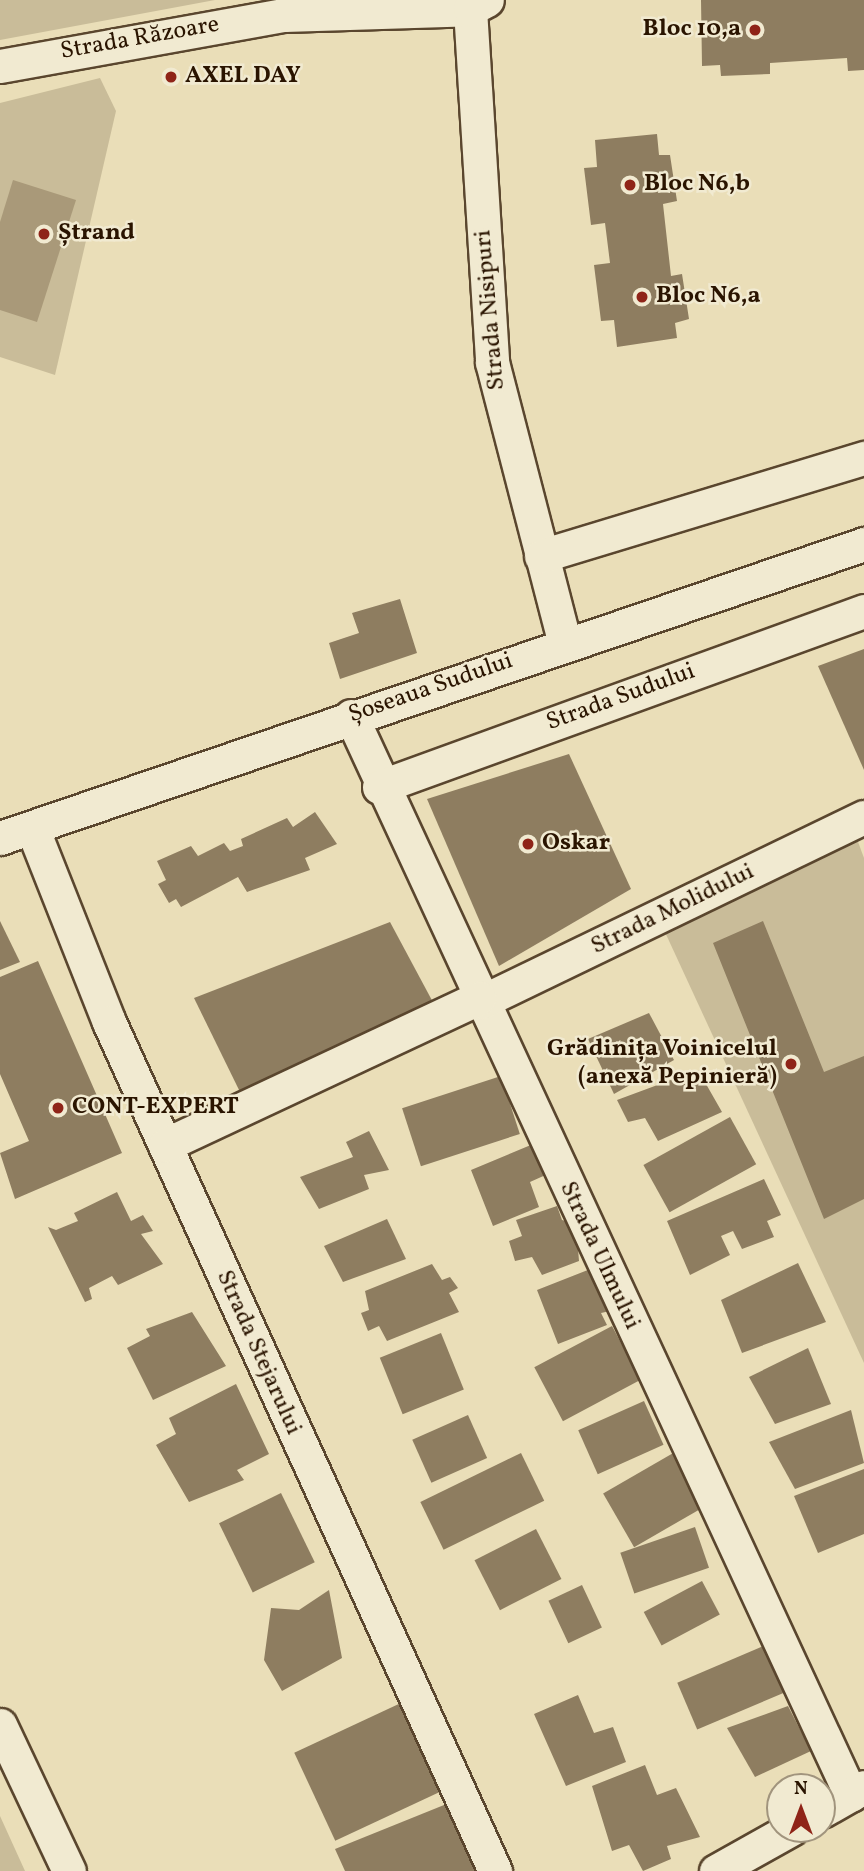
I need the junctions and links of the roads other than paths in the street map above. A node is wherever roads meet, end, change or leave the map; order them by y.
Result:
1 (479, 4) edge
2 (397, 6) edge
3 (0, 66) edge
4 (864, 458) edge
5 (864, 544) edge
6 (541, 556) junction
7 (864, 611) edge
8 (565, 644) junction
9 (351, 716) junction
10 (379, 788) junction
11 (864, 817) edge
12 (33, 830) junction
13 (0, 838) edge
14 (480, 1000) junction
15 (165, 1145) junction
16 (0, 1725) edge
17 (857, 1791) edge
18 (836, 1803) edge
19 (766, 1843) edge
20 (69, 1871) edge
21 (495, 1871) edge
22 (716, 1871) edge

1 - 2 street, Strada Răzoare
1 - 6 street, Strada Nisipuri
2 - 3 street, Strada Răzoare
4 - 6 street
5 - 8 street, Șoseaua Sudului
6 - 8 street, Strada Nisipuri
7 - 10 street, Strada Sudului
8 - 9 street, Șoseaua Sudului
9 - 10 street, Strada Ulmului
9 - 12 street, Șoseaua Sudului
10 - 14 street, Strada Ulmului
11 - 14 street, Strada Molidului
12 - 13 street, Șoseaua Sudului
12 - 15 street, Strada Stejarului
14 - 15 street, Strada Molidului
14 - 17 street, Strada Ulmului
15 - 21 street, Strada Stejarului
16 - 20 street
17 - 18 street
19 - 22 street

